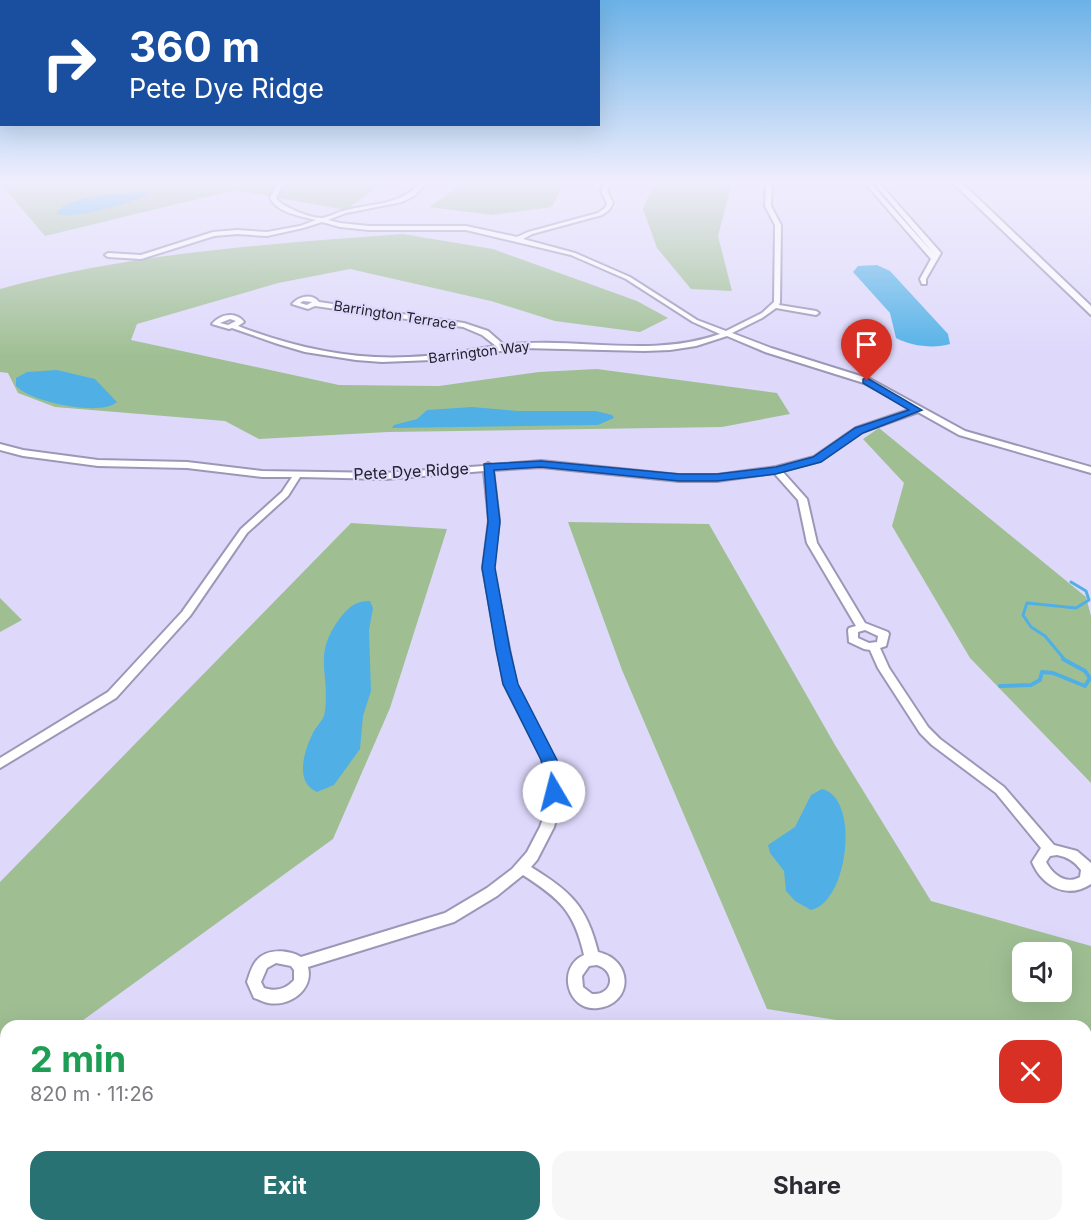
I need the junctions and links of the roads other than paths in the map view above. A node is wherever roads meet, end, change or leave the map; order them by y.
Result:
1 (194, 240) edge
2 (523, 240) edge
3 (778, 240) edge
4 (916, 240) edge
5 (928, 240) edge
6 (1017, 240) edge
7 (108, 255) dead end
8 (935, 259) junction
9 (924, 283) dead end
10 (316, 304) dead end
11 (775, 306) junction
12 (1091, 312) edge
13 (816, 314) dead end
14 (233, 326) dead end
15 (728, 335) junction
16 (503, 348) junction
17 (917, 410) junction
18 (0, 447) edge
19 (488, 466) junction
20 (776, 470) junction
21 (1091, 470) edge
22 (298, 474) junction
23 (861, 626) junction
24 (874, 647) junction
25 (0, 764) edge
26 (1051, 850) dead end
27 (522, 868) junction
28 (593, 960) dead end
29 (299, 964) dead end

1 - 7 street
2 - 15 street
3 - 11 street
4 - 8 street
5 - 8 street
6 - 12 main road
8 - 9 street
10 - 16 street, Barrington Terrace
11 - 13 street
11 - 15 street, Barrington Way
14 - 16 street, Barrington Way
15 - 16 street, Barrington Way
15 - 17 street
17 - 20 street, Pete Dye Ridge
17 - 21 street
18 - 22 street, Pete Dye Ridge
19 - 20 street, Pete Dye Ridge
19 - 22 street, Pete Dye Ridge
19 - 27 street
20 - 23 street
22 - 25 street
23 - 24 street
23 - 24 street
24 - 26 street
27 - 28 street
27 - 29 street

